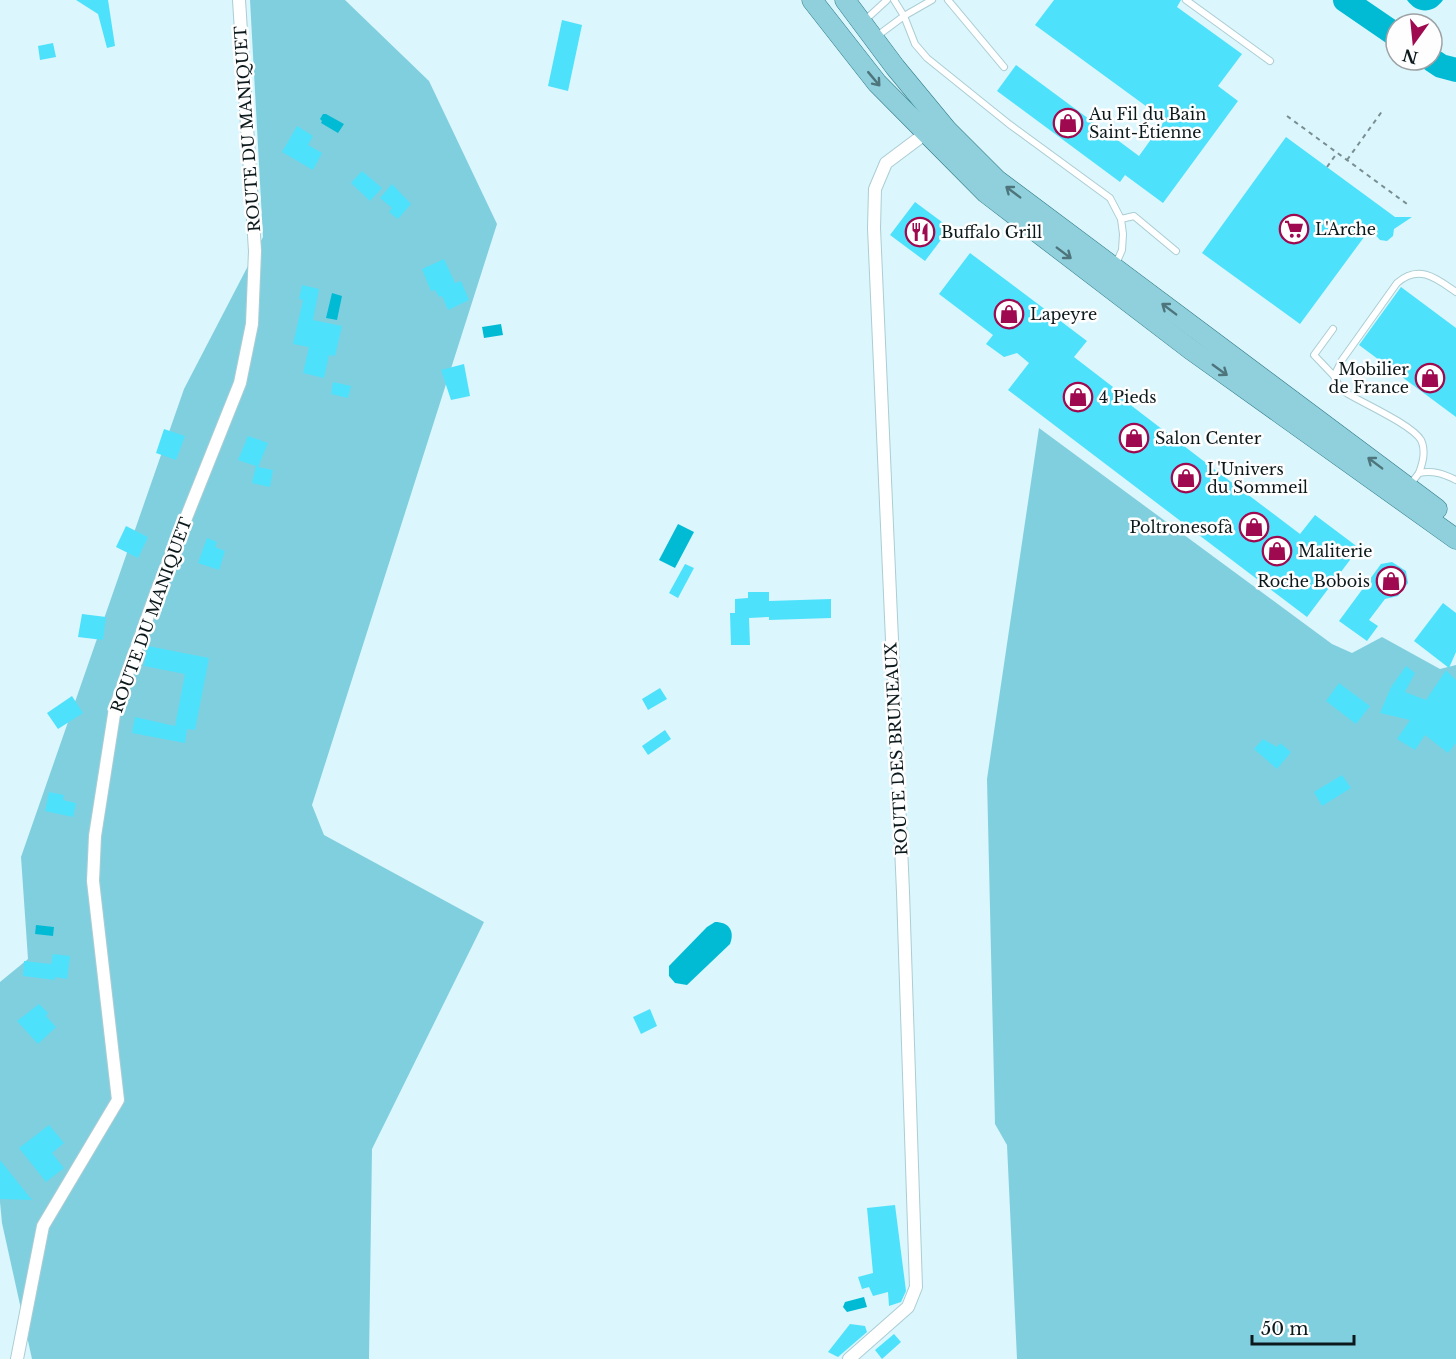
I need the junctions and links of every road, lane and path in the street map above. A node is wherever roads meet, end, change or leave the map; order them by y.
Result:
1 (239, 0) edge
2 (812, 0) edge
3 (845, 0) edge
4 (887, 0) edge
5 (894, 0) edge
6 (932, 0) edge
7 (948, 0) edge
8 (1186, 0) edge
9 (904, 16) junction
10 (868, 30) junction
11 (849, 48) junction
12 (1270, 61) dead end
13 (1004, 68) dead end
14 (1383, 110) dead end
15 (1287, 116) dead end
16 (947, 130) junction
17 (926, 133) junction
18 (1337, 153) junction
19 (1347, 160) junction
20 (1327, 167) dead end
21 (1407, 204) dead end
22 (1121, 219) junction
23 (1176, 251) dead end
24 (1114, 268) junction
25 (1456, 292) edge
26 (1333, 329) dead end
27 (1334, 376) junction
28 (1456, 480) edge
29 (1409, 486) junction
30 (1456, 523) edge
31 (1456, 539) edge
32 (17, 1359) edge
33 (849, 1359) edge

1 - 32 street, ROUTE DU MANIQUET
2 - 11 main road
3 - 10 main road
4 - 10 lane
5 - 9 lane
6 - 9 lane
7 - 13 lane
8 - 12 lane
9 - 10 lane
9 - 22 lane
10 - 11 main road
10 - 16 main road
11 -> 17 main road
14 - 19 path
15 - 18 path
16 - 17 street
24 -> 16 main road
17 -> 29 main road
17 - 33 street, ROUTE DES BRUNEAUX
18 - 19 path
18 - 20 path
19 - 21 path
22 - 23 lane
22 - 24 lane
29 -> 24 main road
25 - 27 lane
26 - 27 lane
27 - 29 lane
28 - 29 lane
29 - 30 main road
29 - 31 main road

